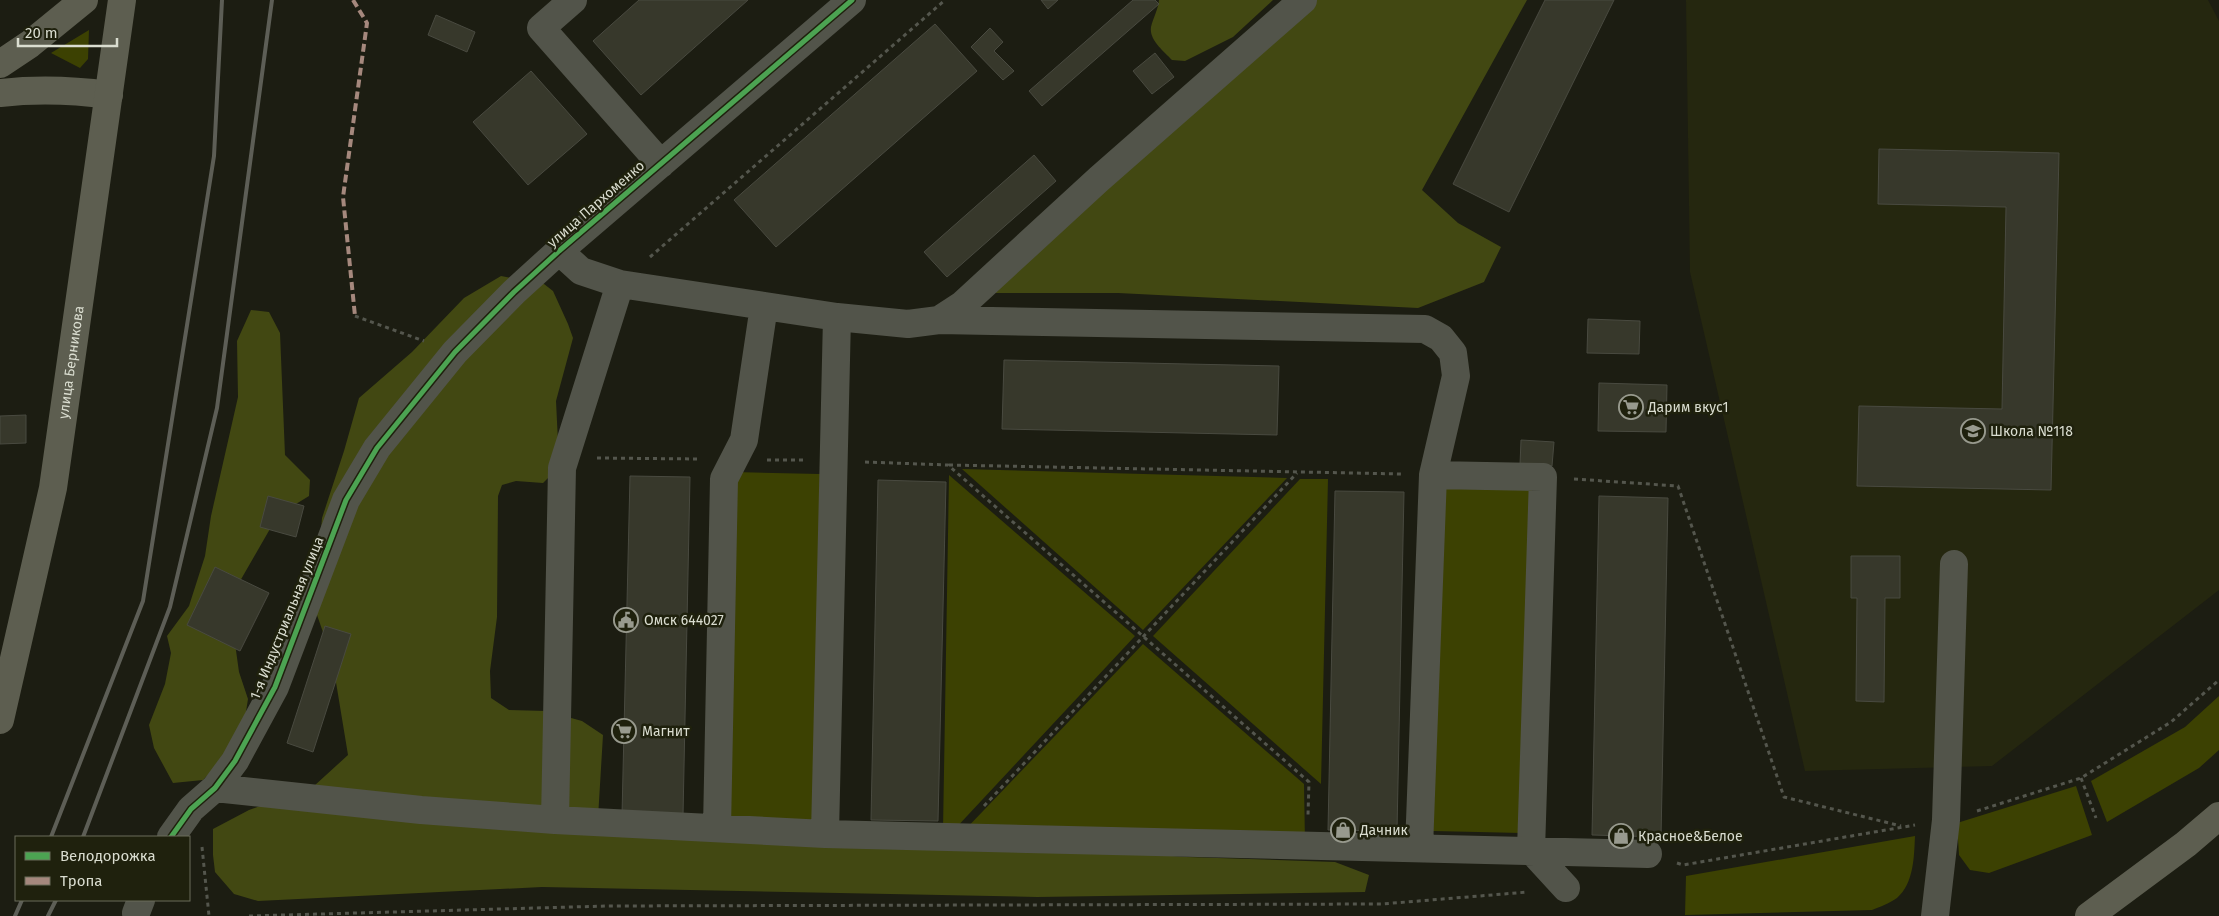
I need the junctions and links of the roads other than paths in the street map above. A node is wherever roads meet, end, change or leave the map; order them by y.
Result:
1 (84, 0) edge
2 (122, 0) edge
3 (573, 0) edge
4 (852, 0) edge
5 (1303, 0) edge
6 (0, 64) edge
7 (0, 94) edge
8 (109, 95) junction
9 (661, 164) junction
10 (559, 251) junction
11 (620, 284) junction
12 (764, 306) junction
13 (837, 317) junction
14 (939, 320) junction
15 (377, 448) joint
16 (1433, 475) junction
17 (1954, 564) dead end
18 (2, 707) edge
19 (215, 788) junction
20 (2219, 816) edge
21 (555, 820) junction
22 (717, 828) junction
23 (825, 834) junction
24 (172, 836) edge
25 (1419, 848) junction
26 (1531, 850) junction
27 (1648, 854) dead end
28 (1566, 888) road end
29 (1935, 916) edge
30 (2089, 916) edge

1 - 6 main road
2 - 8 main road, улица Берникова
3 - 9 street
4 - 9 street, улица Пархоменко
5 - 14 street
7 - 8 main road
8 - 18 main road, улица Берникова
9 - 10 street, улица Пархоменко
10 - 11 street
10 - 15 street, улица Пархоменко
11 - 12 street
11 - 21 street
12 - 13 street
12 - 22 street
13 - 14 street
13 - 23 street
14 - 16 street
15 - 19 street, 1-я Индустриальная улица
16 - 25 street
16 - 26 street
17 - 29 street
19 - 21 street
19 - 24 street, 1-я Индустриальная улица
20 - 30 main road
21 - 22 street
22 - 23 street
23 - 25 street
25 - 26 street
26 - 27 street
26 - 28 street

